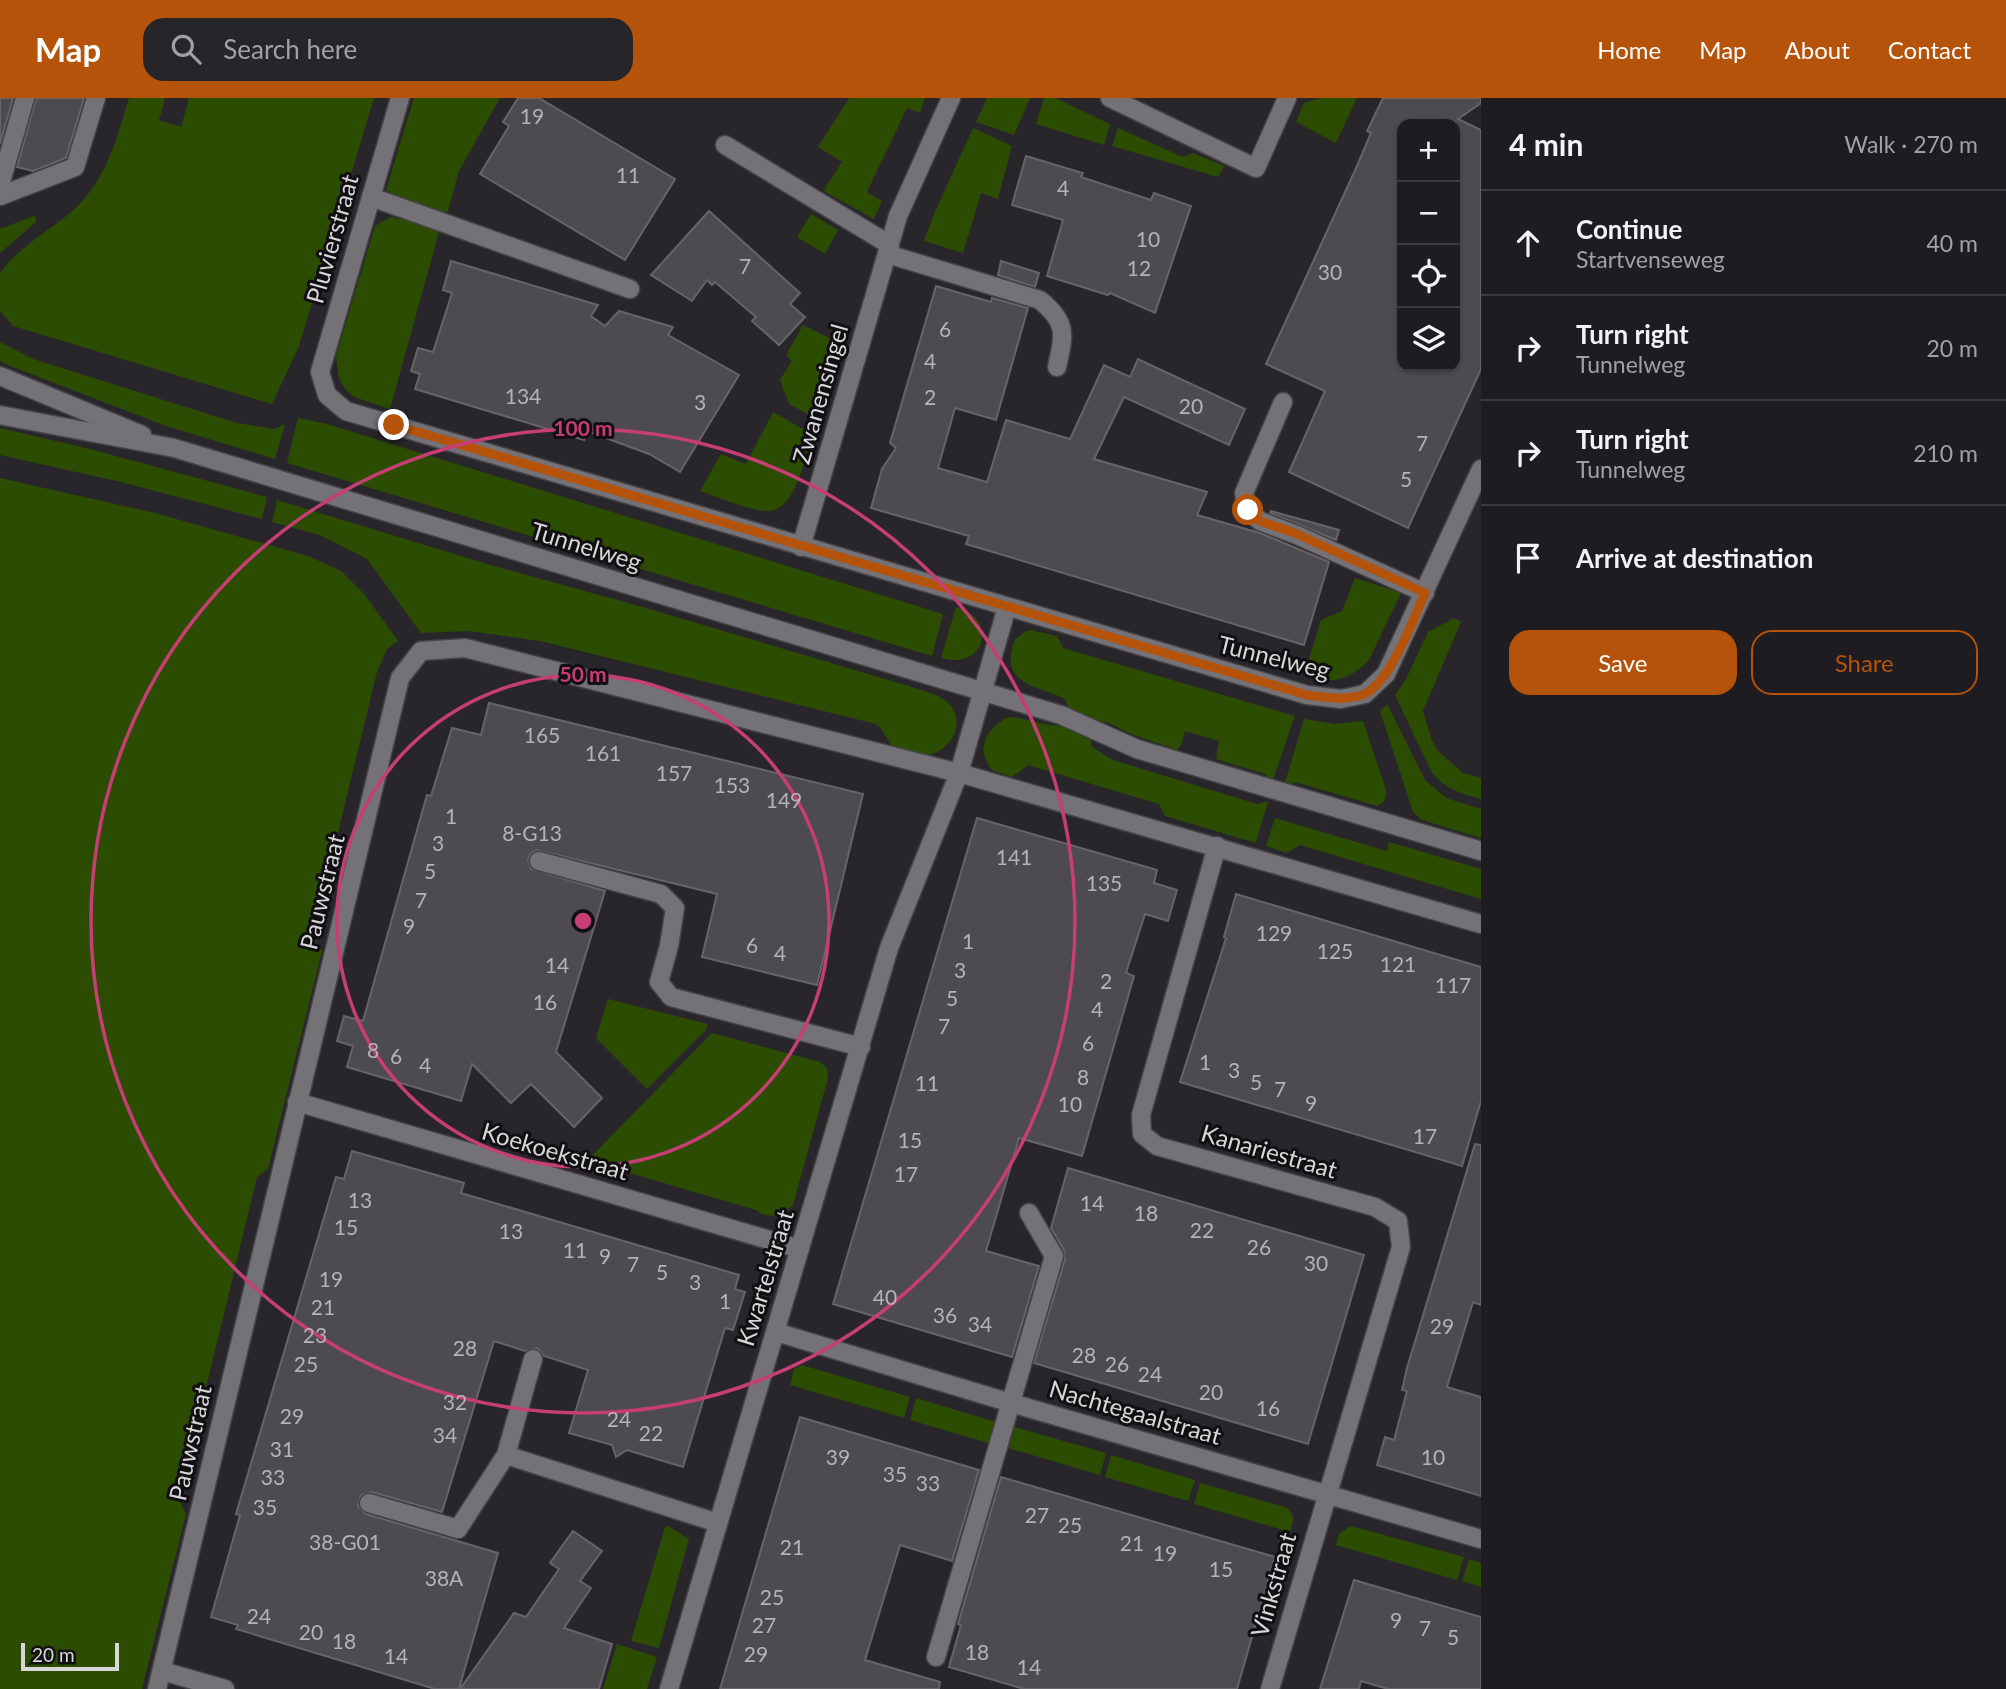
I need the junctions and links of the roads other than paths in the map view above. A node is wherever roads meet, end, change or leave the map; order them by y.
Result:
1 (25, 98) edge
2 (96, 98) edge
3 (400, 98) edge
4 (951, 98) edge
5 (1110, 98) edge
6 (1287, 98) edge
7 (725, 145) dead end
8 (0, 186) edge
9 (0, 196) edge
10 (371, 197) junction
11 (889, 250) junction
12 (630, 289) dead end
13 (1056, 367) dead end
14 (0, 376) edge
15 (327, 395) joint
16 (1283, 402) dead end
17 (0, 415) edge
18 (174, 448) junction
19 (1481, 469) edge
20 (802, 547) junction
21 (1425, 593) junction
22 (1007, 607) junction
23 (983, 692) junction
24 (959, 773) junction
25 (1217, 846) junction
26 (1481, 851) edge
27 (539, 861) dead end
28 (1481, 924) edge
29 (861, 1047) junction
30 (297, 1102) junction
31 (1029, 1213) dead end
32 (800, 1249) junction
33 (776, 1332) junction
34 (533, 1359) dead end
35 (1011, 1403) junction
36 (506, 1455) junction
37 (1326, 1494) junction
38 (369, 1503) dead end
39 (718, 1523) junction
40 (1481, 1539) edge
41 (936, 1657) dead end
42 (162, 1671) junction
43 (157, 1689) edge
44 (225, 1689) edge
45 (669, 1689) edge
46 (1270, 1689) edge

1 - 8 street
2 - 9 street
3 - 10 street, Pluvierstraat
4 - 11 street, Zwanensingel
5 - 6 street
7 - 11 street
10 - 12 street
10 - 15 street, Pluvierstraat
11 - 13 street
11 - 20 street, Zwanensingel
14 - 18 street, Tunnelweg
15 - 20 street, Tunnelweg
16 - 21 street
17 - 18 street, Tunnelweg
18 - 23 street, Tunnelweg
19 - 21 street, Tunnelweg
20 - 22 street, Tunnelweg
21 - 22 street, Tunnelweg
22 - 23 street
23 - 24 street, Kwartelstraat
23 - 26 street, Tunnelweg
24 - 25 street
24 - 29 street, Kwartelstraat
24 - 30 street, Pauwstraat
25 - 28 street
25 - 37 street, Kanariestraat
27 - 29 street
29 - 32 street, Kwartelstraat
30 - 32 street, Koekoekstraat
30 - 42 street, Pauwstraat
31 - 35 street
32 - 33 street, Kwartelstraat
33 - 35 street, Nachtegaalstraat
33 - 39 street, Kwartelstraat
34 - 36 street
35 - 37 street, Nachtegaalstraat
35 - 41 street
36 - 38 street
36 - 39 street
37 - 40 street, Nachtegaalstraat
37 - 46 street, Vinkstraat
39 - 45 street, Kwartelstraat
42 - 43 street, Pauwstraat
42 - 44 street

